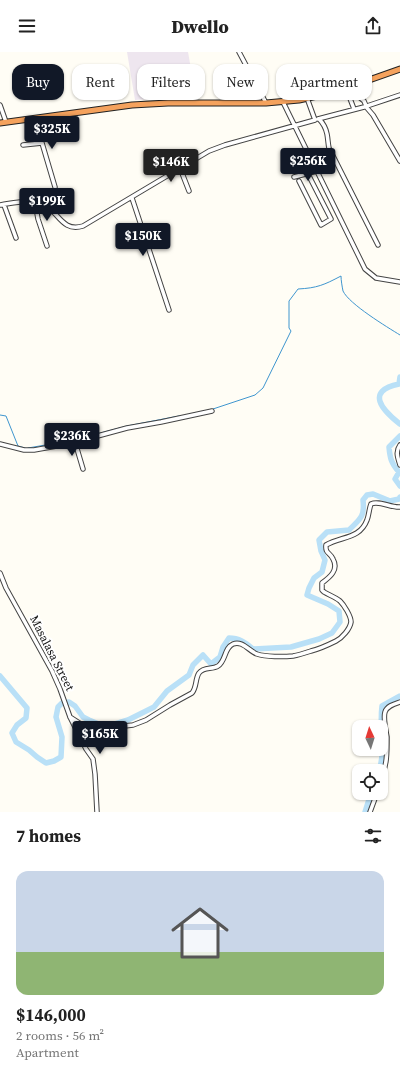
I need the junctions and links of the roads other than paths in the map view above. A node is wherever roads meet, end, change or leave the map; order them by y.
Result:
1 (239, 52) edge
2 (400, 69) edge
3 (372, 79) edge
4 (400, 95) edge
5 (295, 100) edge
6 (308, 100) edge
7 (352, 100) edge
8 (363, 100) edge
9 (283, 102) junction
10 (266, 103) junction
11 (0, 105) edge
12 (366, 106) junction
13 (354, 109) junction
14 (33, 119) junction
15 (317, 119) junction
16 (6, 122) junction
17 (0, 124) edge
18 (294, 126) junction
19 (42, 143) junction
20 (24, 145) dead end
21 (400, 160) edge
22 (180, 168) junction
23 (317, 171) junction
24 (309, 176) dead end
25 (294, 177) dead end
26 (299, 181) dead end
27 (55, 187) dead end
28 (189, 191) dead end
29 (132, 198) junction
30 (330, 198) junction
31 (35, 202) junction
32 (322, 202) junction
33 (2, 205) edge
34 (16, 238) dead end
35 (378, 244) dead end
36 (47, 246) dead end
37 (400, 282) edge
38 (169, 310) dead end
39 (212, 411) dead end
40 (75, 442) junction
41 (0, 444) edge
42 (400, 445) edge
43 (400, 465) edge
44 (84, 469) dead end
45 (400, 507) edge
46 (0, 573) edge
47 (400, 702) edge
48 (70, 717) junction
49 (386, 764) edge
50 (374, 800) edge
51 (97, 812) edge
52 (370, 812) edge

1 - 10 street
2 - 3 highway
4 - 12 street
5 - 9 highway
6 - 15 street
7 - 13 street
8 - 12 street
9 - 10 highway
9 - 18 street
10 - 14 highway
11 - 16 street
12 - 13 street
12 - 21 street
13 - 15 street
14 - 16 highway
14 - 19 street
15 - 18 street
15 - 35 street
16 - 17 highway
18 - 22 street
18 - 23 street
19 - 20 street
19 - 27 street
22 - 28 street
22 - 29 street
23 - 25 street
23 - 30 street
24 - 32 street
26 - 32 street
29 - 31 street
29 - 38 street
30 - 32 street
30 - 37 street
31 - 33 street
31 - 36 street
33 - 34 street
39 - 40 street
40 - 41 street
40 - 44 street
42 - 43 street
45 - 48 street
46 - 48 street, Masalasa Street
47 - 49 street
48 - 51 street, Masalasa Street
50 - 52 street

